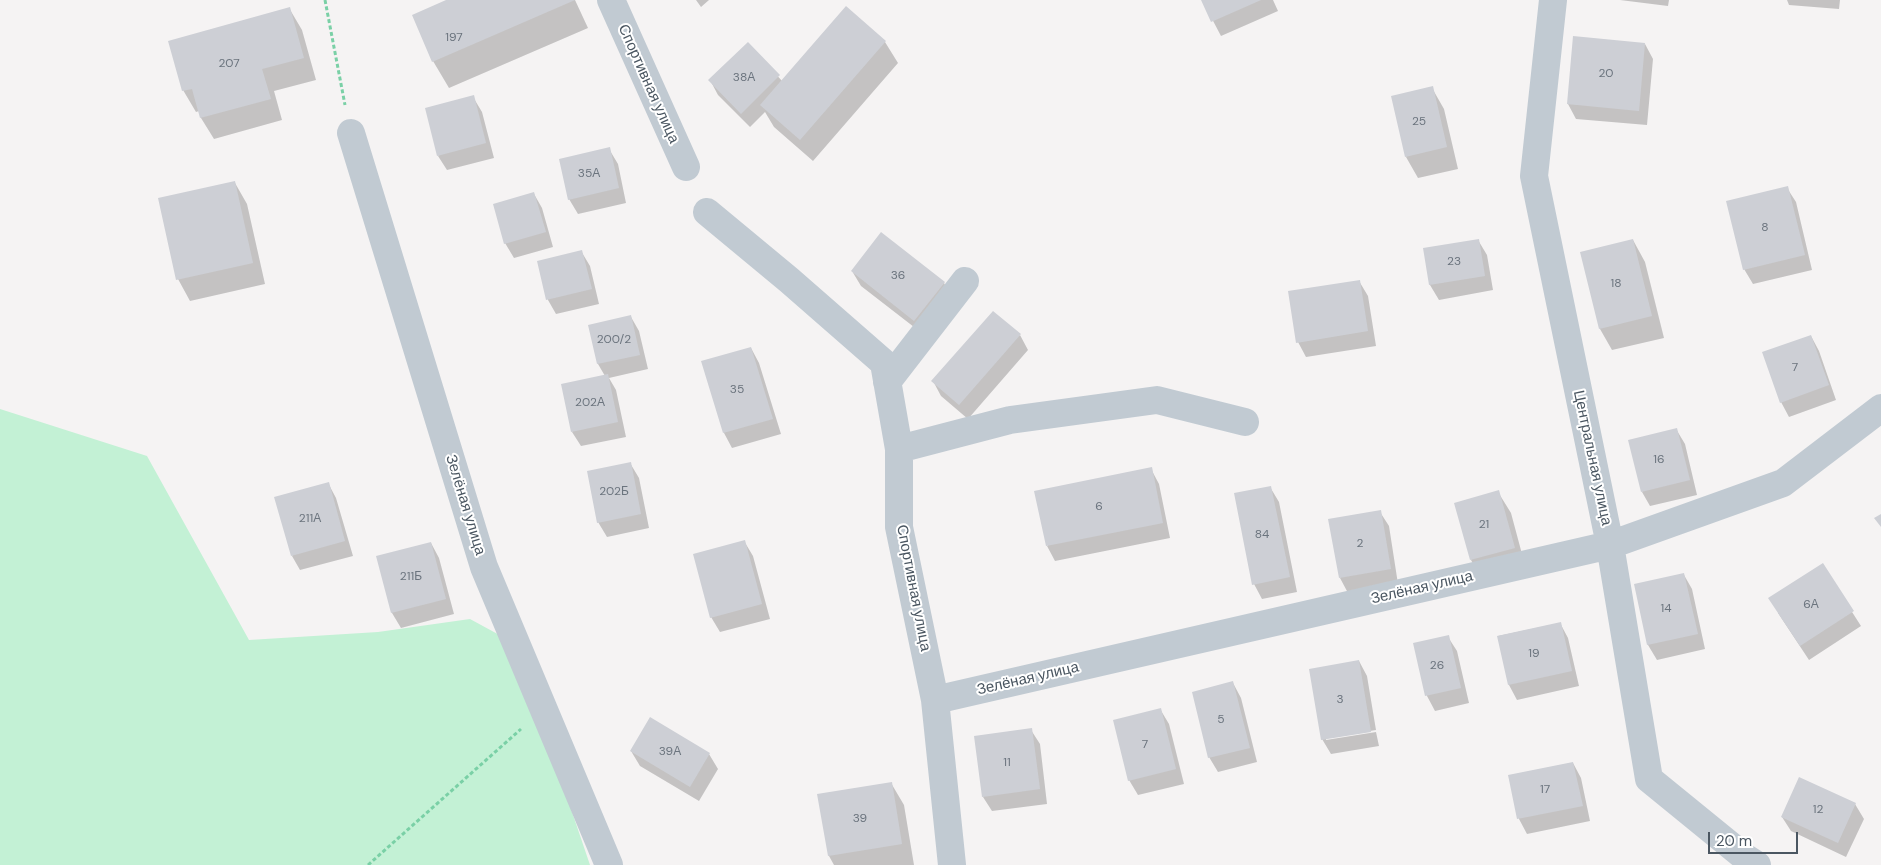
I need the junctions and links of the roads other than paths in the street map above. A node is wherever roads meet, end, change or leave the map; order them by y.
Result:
1 (611, 0) edge
2 (1552, 0) edge
3 (351, 133) road end
4 (686, 167) dead end
5 (707, 212) dead end
6 (965, 281) dead end
7 (887, 382) junction
8 (1881, 408) edge
9 (1246, 422) dead end
10 (900, 449) junction
11 (1610, 545) junction
12 (936, 700) junction
13 (609, 865) edge
14 (952, 865) edge
15 (1757, 865) edge

1 - 4 street, Спортивная улица
2 - 11 street, Центральная улица
3 - 13 street, Зелёная улица
5 - 7 street, Спортивная улица
6 - 7 street
7 - 10 street, Спортивная улица
8 - 11 street, Зелёная улица
9 - 10 street
10 - 12 street, Спортивная улица
11 - 12 street, Зелёная улица
11 - 15 street, Центральная улица
12 - 14 street, Спортивная улица

